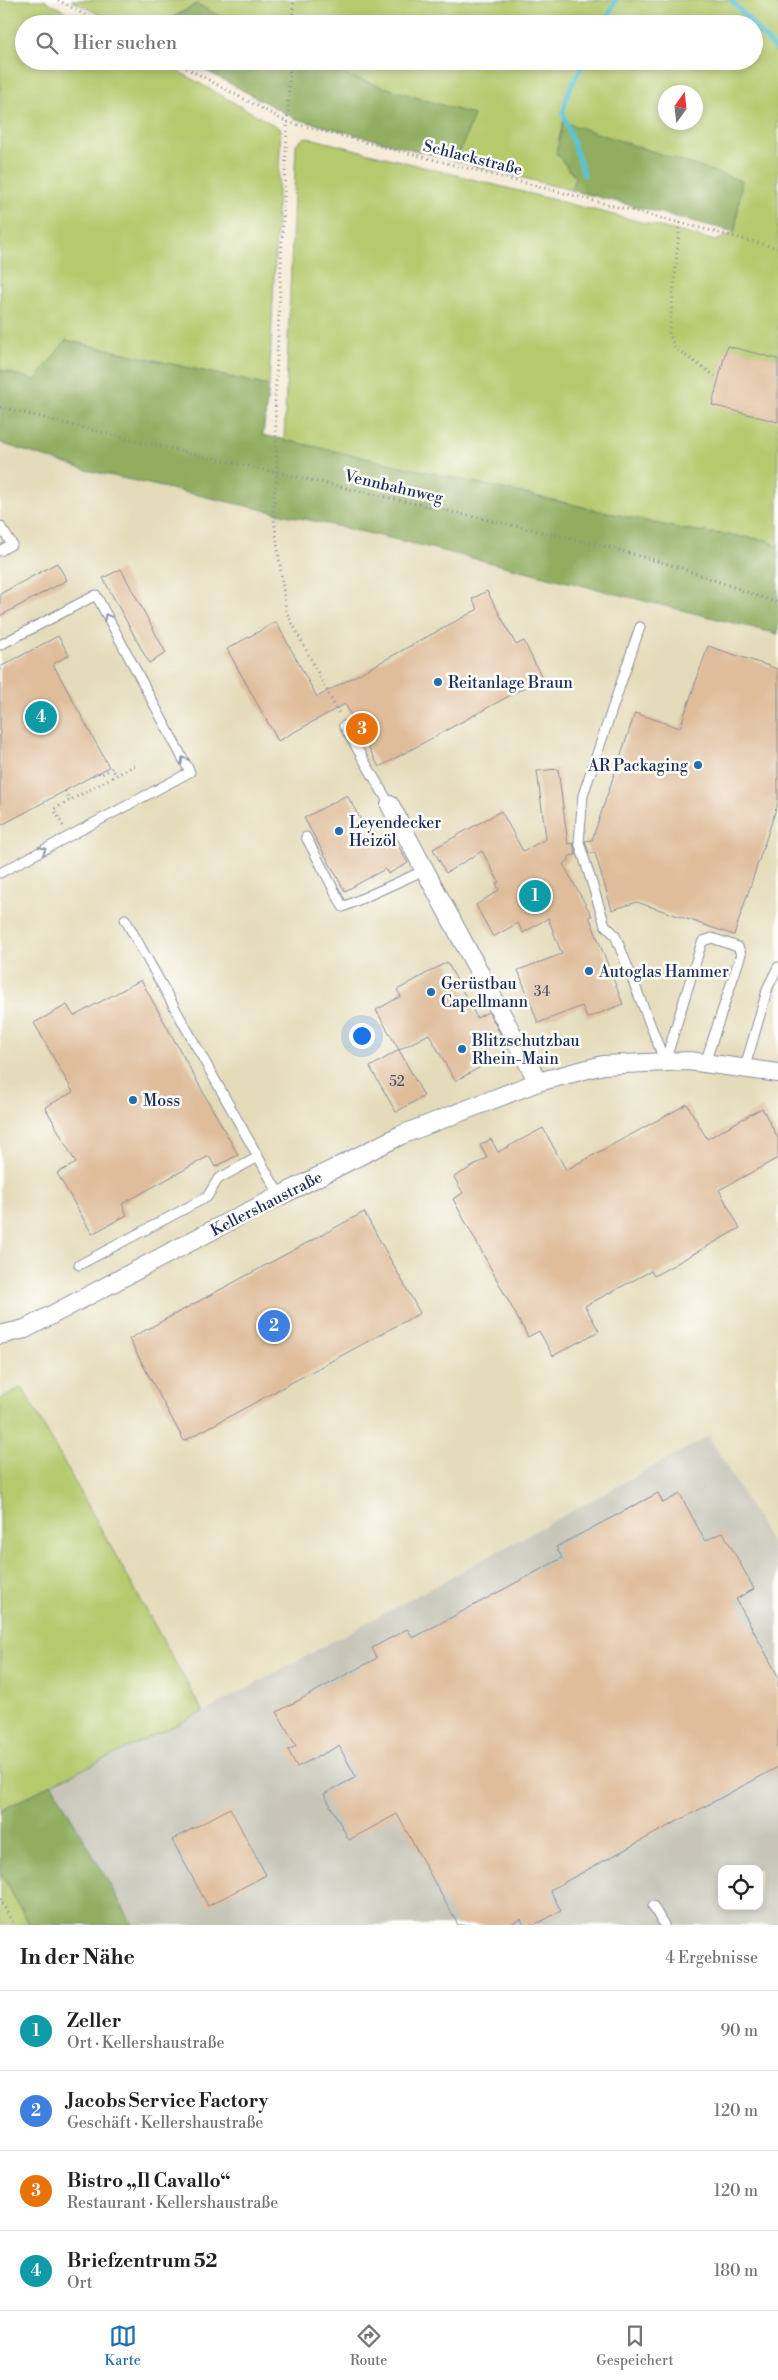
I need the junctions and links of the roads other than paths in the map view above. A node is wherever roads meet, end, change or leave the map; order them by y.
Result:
1 (0, 526) edge
2 (0, 551) edge
3 (640, 627) dead end
4 (0, 645) edge
5 (344, 726) road end
6 (390, 804) joint
7 (306, 837) dead end
8 (425, 870) junction
9 (0, 873) edge
10 (125, 919) dead end
11 (778, 967) edge
12 (665, 1062) junction
13 (705, 1063) junction
14 (745, 1067) junction
15 (778, 1073) edge
16 (538, 1082) junction
17 (258, 1156) junction
18 (280, 1196) junction
19 (79, 1265) dead end
20 (0, 1335) edge
21 (653, 1906) dead end
22 (664, 1925) edge

1 - 2 lane
3 - 12 lane
9 -> 4 lane
5 - 6 lane
6 - 8 street
7 - 8 lane
8 - 16 street
10 - 17 lane
11 - 14 lane
12 - 13 street, Kellershaustraße
12 - 13 lane
12 - 16 street, Kellershaustraße
13 - 14 street, Kellershaustraße
14 - 15 street, Kellershaustraße
16 - 18 street, Kellershaustraße
17 - 18 lane
17 - 19 lane
18 - 20 street, Kellershaustraße
21 - 22 lane

